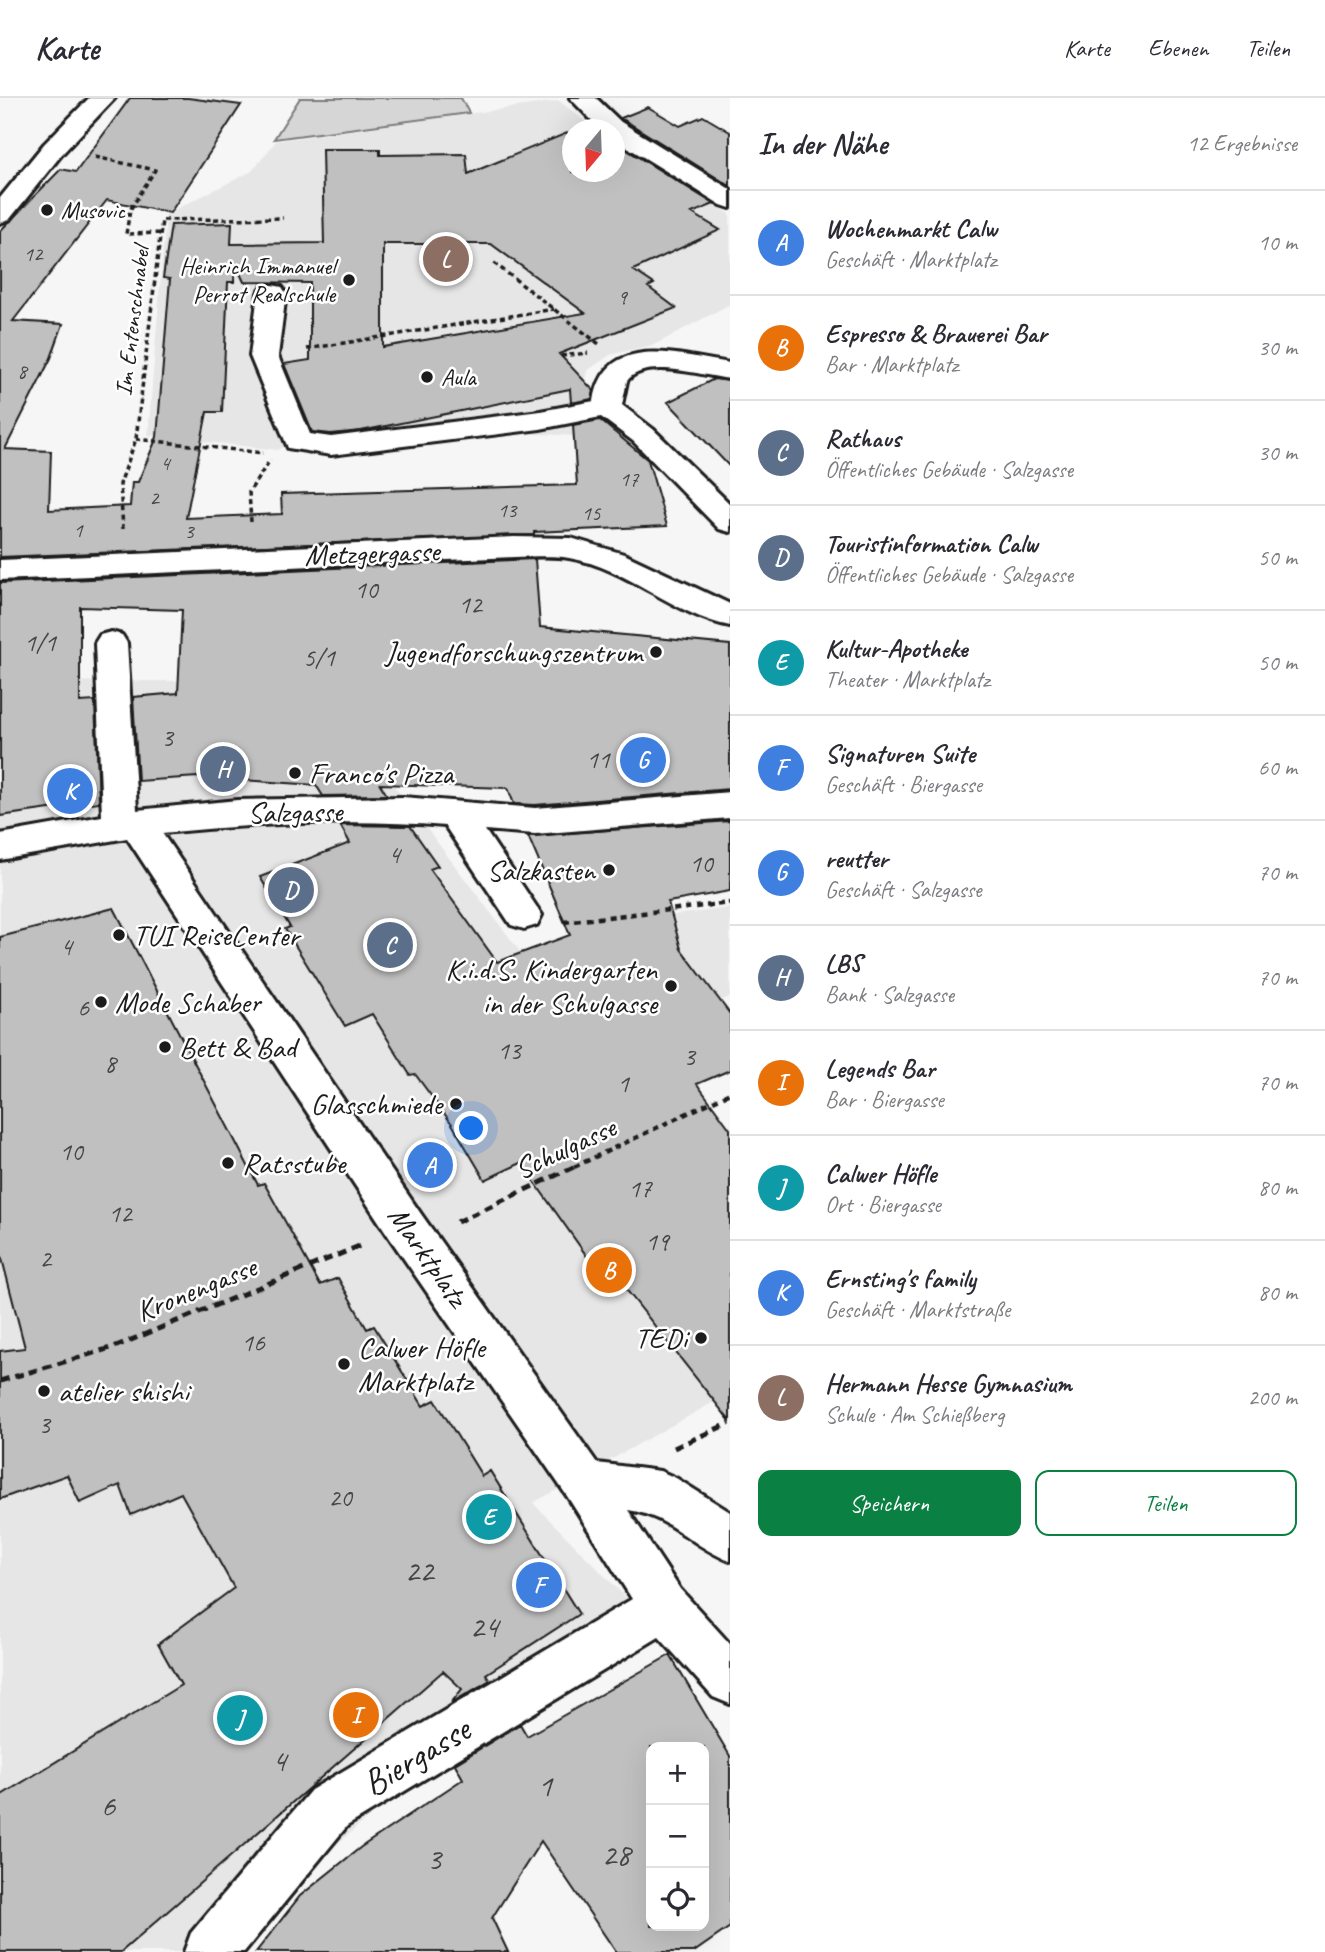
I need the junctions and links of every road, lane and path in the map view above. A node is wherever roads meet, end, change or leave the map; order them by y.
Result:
1 (103, 98) edge
2 (582, 98) edge
3 (108, 159) dead end
4 (730, 200) edge
5 (0, 215) edge
6 (283, 218) dead end
7 (160, 233) junction
8 (494, 263) dead end
9 (272, 293) dead end
10 (554, 309) junction
11 (264, 356) junction
12 (634, 363) junction
13 (730, 371) edge
14 (607, 407) junction
15 (136, 439) junction
16 (730, 522) edge
17 (253, 558) junction
18 (125, 564) junction
19 (0, 570) edge
20 (730, 615) edge
21 (111, 643) dead end
22 (730, 805) edge
23 (455, 814) junction
24 (128, 825) junction
25 (0, 847) edge
26 (730, 903) edge
27 (524, 915) dead end
28 (566, 923) dead end
29 (730, 1093) edge
30 (412, 1233) junction
31 (0, 1381) edge
32 (730, 1423) edge
33 (723, 1429) dead end
34 (583, 1481) junction
35 (730, 1539) edge
36 (663, 1606) junction
37 (730, 1680) edge
38 (228, 1945) edge

1 - 5 street
2 - 4 street
3 - 7 path, Im Entenschnabel
6 - 7 path
7 - 15 path, Im Entenschnabel
8 - 10 path
9 - 11 street
10 - 11 path
10 - 12 path
11 - 14 street
12 - 13 street
12 - 14 street
14 - 16 street
15 - 17 path
15 - 18 path, Im Entenschnabel
17 - 18 street, Metzgergasse
17 - 20 street, Metzgergasse
18 - 19 street, Metzgergasse
21 - 24 street
22 - 23 street, Salzgasse
23 - 24 street, Salzgasse
23 - 27 street
24 - 25 street, Salzgasse
24 - 30 street, Marktplatz
26 - 28 path
29 - 30 path, Schulgasse
30 - 31 path, Kronengasse
30 - 34 street, Marktplatz
32 - 33 path
34 - 35 street
34 - 36 street, Marktplatz
36 - 37 street, Marktplatz
36 - 38 street, Biergasse

